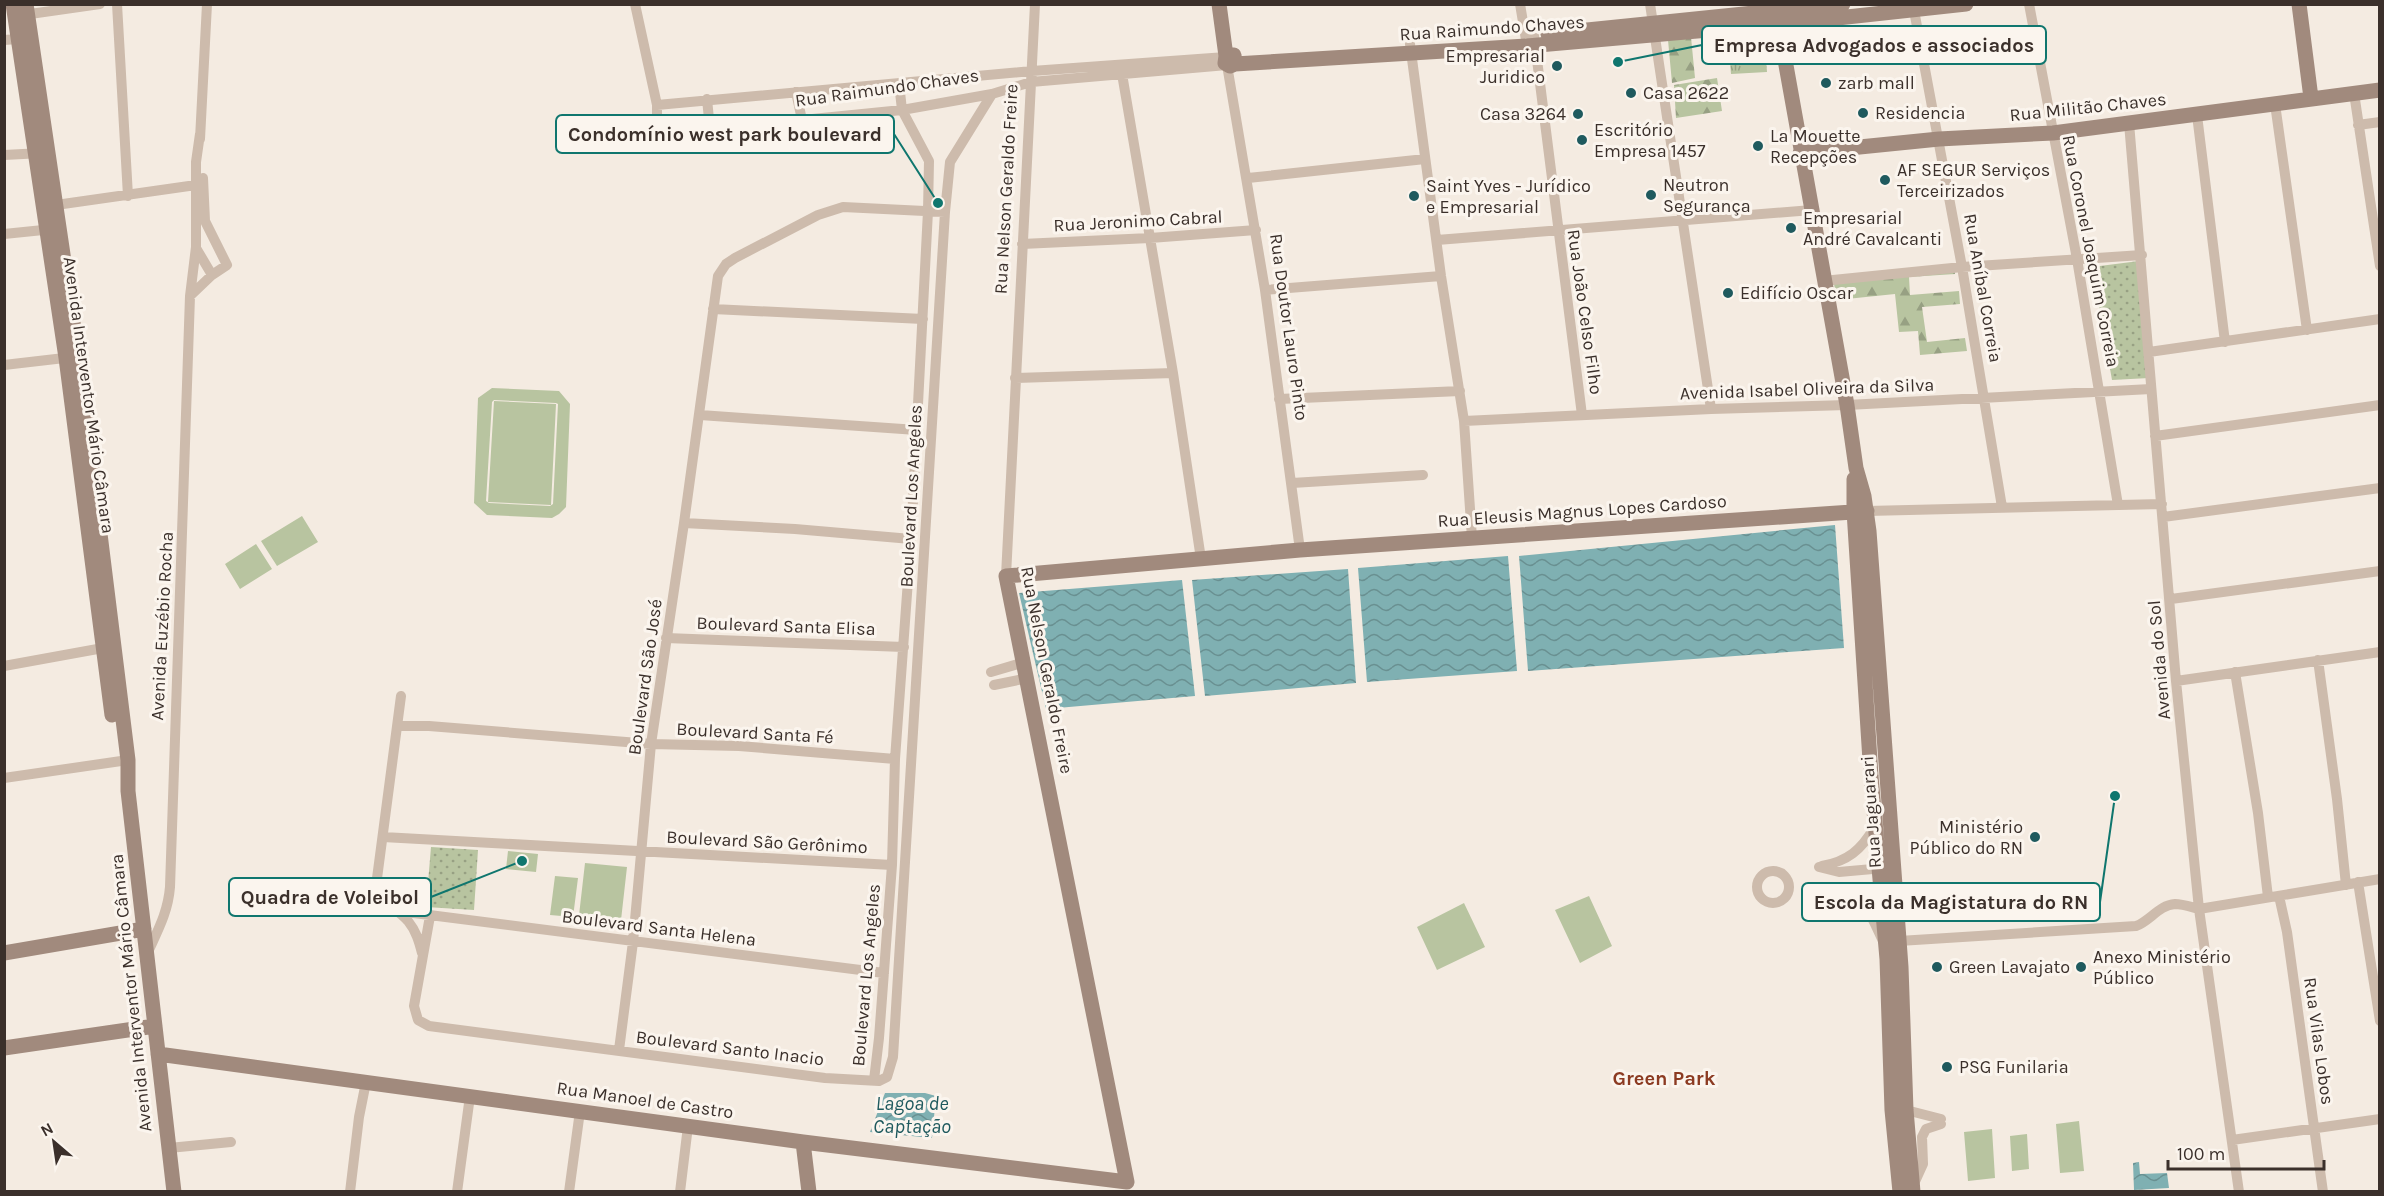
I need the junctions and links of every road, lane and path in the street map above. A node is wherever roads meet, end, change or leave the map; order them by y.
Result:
1 (100, 4) edge
2 (117, 4) edge
3 (207, 4) edge
4 (635, 4) edge
5 (1035, 4) edge
6 (1219, 4) edge
7 (1228, 4) edge
8 (1520, 4) edge
9 (1650, 4) edge
10 (1843, 4) edge
11 (1966, 4) edge
12 (2029, 4) edge
13 (2299, 4) edge
14 (1913, 7) edge
15 (20, 10) edge
16 (1777, 13) edge
17 (1654, 29) junction
18 (11, 40) edge
19 (1530, 41) junction
20 (1411, 49) junction
21 (1230, 60) junction
22 (1122, 69) junction
23 (1031, 76) junction
24 (899, 83) junction
25 (2379, 90) edge
26 (796, 92) junction
27 (2354, 93) junction
28 (992, 94) junction
29 (2311, 98) junction
30 (707, 99) junction
31 (2275, 104) junction
32 (657, 105) junction
33 (902, 110) junction
34 (2197, 115) junction
35 (802, 120) junction
36 (2379, 122) edge
37 (2129, 123) junction
38 (2358, 125) junction
39 (710, 129) junction
40 (2053, 133) junction
41 (1939, 139) junction
42 (42, 153) junction
43 (1800, 153) junction
44 (4, 155) edge
45 (1425, 159) junction
46 (929, 161) junction
47 (950, 162) junction
48 (1248, 178) junction
49 (199, 185) junction
50 (128, 196) junction
51 (2375, 204) edge
52 (50, 206) junction
53 (1812, 210) junction
54 (928, 211) junction
55 (945, 212) junction
56 (1683, 221) junction
57 (53, 229) junction
58 (1557, 229) junction
59 (1256, 230) junction
60 (4, 234) edge
61 (1150, 238) junction
62 (1437, 240) junction
63 (1022, 244) junction
64 (196, 248) junction
65 (2142, 255) junction
66 (2077, 259) junction
67 (2379, 266) edge
68 (1962, 267) junction
69 (212, 276) junction
70 (1441, 276) junction
71 (1823, 281) junction
72 (1265, 290) junction
73 (190, 296) junction
74 (713, 309) junction
75 (923, 319) junction
76 (2379, 319) edge
77 (2307, 330) junction
78 (2225, 342) junction
79 (2149, 352) junction
80 (72, 357) junction
81 (4, 364) edge
82 (1173, 373) junction
83 (1015, 378) junction
84 (2151, 388) junction
85 (1460, 391) junction
86 (2101, 393) junction
87 (1985, 397) junction
88 (1279, 399) junction
89 (1847, 405) junction
90 (2379, 405) edge
91 (1712, 409) junction
92 (700, 415) junction
93 (1582, 415) junction
94 (1464, 421) junction
95 (917, 430) junction
96 (2155, 436) junction
97 (915, 464) junction
98 (930, 464) junction
99 (1423, 475) dead end
100 (88, 483) junction
101 (1292, 483) junction
102 (2379, 488) edge
103 (927, 503) junction
104 (2162, 504) junction
105 (2118, 505) junction
106 (912, 506) junction
107 (2002, 507) junction
108 (1861, 511) junction
109 (2163, 517) junction
110 (684, 524) junction
111 (1472, 538) junction
112 (911, 539) junction
113 (1300, 550) junction
114 (1200, 559) junction
115 (2379, 571) edge
116 (1006, 576) junction
117 (2170, 599) junction
118 (666, 638) junction
119 (904, 647) junction
120 (103, 648) junction
121 (2379, 652) edge
122 (2318, 660) junction
123 (1025, 662) junction
124 (4, 666) edge
125 (991, 672) dead end
126 (2235, 672) junction
127 (1028, 678) junction
128 (902, 680) junction
129 (917, 681) junction
130 (2176, 681) junction
131 (994, 685) dead end
132 (401, 696) dead end
133 (899, 723) junction
134 (913, 723) junction
135 (397, 726) junction
136 (651, 744) junction
137 (895, 759) junction
138 (123, 761) junction
139 (4, 778) edge
140 (1875, 828) junction
141 (383, 837) junction
142 (640, 852) junction
143 (892, 865) junction
144 (1887, 868) junction
145 (2379, 879) edge
146 (2358, 882) junction
147 (2346, 885) junction
148 (1827, 887) dead end
149 (2274, 896) junction
150 (2199, 909) junction
151 (398, 911) junction
152 (430, 916) junction
153 (144, 930) junction
154 (633, 942) junction
155 (1892, 943) junction
156 (147, 952) junction
157 (4, 953) edge
158 (423, 956) junction
159 (884, 973) junction
160 (2379, 1021) edge
161 (155, 1026) junction
162 (879, 1038) junction
163 (894, 1041) junction
164 (5, 1046) edge
165 (619, 1050) junction
166 (158, 1054) junction
167 (873, 1080) junction
168 (366, 1082) junction
169 (470, 1096) junction
170 (1906, 1110) junction
171 (580, 1111) junction
172 (2379, 1119) edge
173 (688, 1126) junction
174 (2315, 1128) junction
175 (2232, 1140) junction
176 (231, 1142) dead end
177 (802, 1142) junction
178 (169, 1148) junction
179 (1127, 1187) edge
180 (1909, 1190) edge
181 (174, 1191) edge
182 (350, 1191) edge
183 (458, 1191) edge
184 (570, 1191) edge
185 (680, 1191) edge
186 (809, 1191) edge
187 (2239, 1191) edge
188 (2322, 1191) edge

1 - 15 street
2 - 50 street
3 - 49 street, Avenida Euzébio Rocha
4 - 32 street
5 - 23 street, Rua Nelson Geraldo Freire
6 - 21 main road, Rua Doutor Lauro Pinto
7 - 21 main road, Rua Doutor Lauro Pinto
8 - 19 street, Rua João Celso Filho
9 - 17 street
10 - 16 main road, Rua Raimundo Chaves
11 - 14 main road, Rua Raimundo Chaves
12 - 40 street, Rua Coronel Joaquim Correia
13 - 29 main road
14 - 16 main road, Rua Raimundo Chaves
14 - 41 street, Rua Aníbal Correia
15 - 18 main road, Avenida Interventor Mário Câmara
15 - 42 main road, Avenida Interventor Mário Câmara
16 - 17 main road, Rua Raimundo Chaves
16 - 43 main road, Rua Jaguarari
17 - 19 main road, Rua Raimundo Chaves
17 - 56 street
18 - 42 main road, Avenida Interventor Mário Câmara
19 - 20 main road, Rua Raimundo Chaves
19 - 58 street, Rua João Celso Filho
20 - 21 main road, Rua Raimundo Chaves
20 - 45 street
21 - 22 street, Rua Raimundo Chaves
21 - 48 street, Rua Doutor Lauro Pinto
22 - 23 street, Rua Raimundo Chaves
22 - 61 street
23 - 24 street, Rua Raimundo Chaves
23 - 28 street, Rua Raimundo Chaves
23 - 63 street, Rua Nelson Geraldo Freire
24 - 26 street, Rua Raimundo Chaves
24 - 33 street, Boulevard Los Angeles
25 - 27 main road, Rua Militão Chaves
26 - 30 street, Rua Raimundo Chaves
26 - 35 street
27 - 29 main road, Rua Militão Chaves
27 - 38 street
28 - 33 street, Rua Raimundo Chaves
28 - 47 street, Boulevard Los Angeles
29 - 31 main road, Rua Militão Chaves
30 - 32 street, Rua Raimundo Chaves
30 - 39 street
31 - 34 main road, Rua Militão Chaves
31 - 77 street
32 - 39 street, Rua Raimundo Chaves
33 - 35 street, Rua Raimundo Chaves
33 - 46 street, Boulevard Los Angeles
34 - 37 main road, Rua Militão Chaves
34 - 78 street
35 - 39 street, Rua Raimundo Chaves
36 - 38 street
37 - 40 main road, Rua Militão Chaves
37 - 65 street, Avenida do Sol
38 - 51 street
40 - 41 main road, Rua Militão Chaves
40 - 66 street, Rua Coronel Joaquim Correia
41 - 43 main road, Rua Militão Chaves
41 - 68 street, Rua Aníbal Correia
42 - 44 street
42 - 52 main road, Avenida Interventor Mário Câmara
43 - 53 main road, Rua Jaguarari
45 - 48 street
45 - 62 street
46 - 47 street
46 - 54 street, Boulevard Los Angeles
47 - 55 street, Boulevard Los Angeles
48 - 59 street, Rua Doutor Lauro Pinto
49 - 50 street
49 - 64 street, Avenida Euzébio Rocha
49 - 69 street, Avenida Euzébio Rocha
50 - 52 street
51 - 67 street
52 - 57 main road, Avenida Interventor Mário Câmara
53 - 56 street
53 - 71 main road, Rua Jaguarari
54 - 55 street, Boulevard São José
54 - 74 street, Boulevard São José
54 - 75 street, Boulevard Los Angeles
55 - 98 street, Boulevard Los Angeles
56 - 58 street
56 - 91 street
57 - 60 street
57 - 80 main road, Avenida Interventor Mário Câmara
58 - 62 street
58 - 93 street, Rua João Celso Filho
59 - 61 street, Rua Jeronimo Cabral
59 - 72 street, Rua Doutor Lauro Pinto
61 - 63 street, Rua Jeronimo Cabral
61 - 82 street
62 - 70 street
63 - 83 street, Rua Nelson Geraldo Freire
64 - 69 street
64 - 73 street, Avenida Euzébio Rocha
65 - 66 street
65 - 79 street, Avenida do Sol
66 - 68 street
66 - 86 street, Rua Coronel Joaquim Correia
68 - 71 street
68 - 87 street, Rua Aníbal Correia
69 - 73 street, Avenida Euzébio Rocha
70 - 72 street
70 - 85 street
71 - 89 main road, Rua Jaguarari
72 - 88 street, Rua Doutor Lauro Pinto
73 - 156 street, Avenida Euzébio Rocha
74 - 75 street
74 - 92 street, Boulevard São José
75 - 95 street, Boulevard Los Angeles
76 - 77 street
77 - 78 street
78 - 79 street
79 - 84 street, Avenida do Sol
80 - 81 street
80 - 100 main road, Avenida Interventor Mário Câmara
82 - 83 street
82 - 114 street
83 - 116 street, Rua Nelson Geraldo Freire
84 - 86 street, Avenida Isabel Oliveira da Silva
84 - 96 street, Avenida do Sol
85 - 88 street
85 - 94 street
86 - 87 street, Avenida Isabel Oliveira da Silva
86 - 105 street, Rua Coronel Joaquim Correia
87 - 89 street, Avenida Isabel Oliveira da Silva
87 - 107 street, Rua Aníbal Correia
88 - 101 street, Rua Doutor Lauro Pinto
89 - 91 street, Avenida Isabel Oliveira da Silva
89 - 108 main road, Rua Jaguarari
90 - 96 street
91 - 93 street, Avenida Isabel Oliveira da Silva
92 - 95 street
92 - 110 street, Boulevard São José
93 - 94 street, Avenida Isabel Oliveira da Silva
94 - 111 street
95 - 97 street, Boulevard Los Angeles
96 - 104 street, Avenida do Sol
97 - 98 street
97 - 106 street, Boulevard Los Angeles
98 - 103 street, Boulevard Los Angeles
99 - 101 street
100 - 120 main road, Avenida Interventor Mário Câmara
100 - 138 main road, Avenida Interventor Mário Câmara
101 - 113 street, Rua Doutor Lauro Pinto
102 - 109 street
103 - 106 street
103 - 129 street, Boulevard Los Angeles
104 - 105 street, Rua Eleusis Magnus Lopes Cardoso
104 - 109 street, Avenida do Sol
105 - 107 street, Rua Eleusis Magnus Lopes Cardoso
106 - 112 street, Boulevard Los Angeles
107 - 108 street, Rua Eleusis Magnus Lopes Cardoso
108 - 111 main road, Rua Eleusis Magnus Lopes Cardoso
108 - 140 main road, Rua Jaguarari
108 - 144 main road, Rua Jaguarari
109 - 117 street, Avenida do Sol
110 - 112 street
110 - 118 street, Boulevard São José
111 - 113 main road, Rua Eleusis Magnus Lopes Cardoso
112 - 119 street, Boulevard Los Angeles
113 - 114 main road, Rua Eleusis Magnus Lopes Cardoso
114 - 116 main road, Rua Eleusis Magnus Lopes Cardoso
115 - 117 street
116 - 123 main road, Rua Nelson Geraldo Freire
117 - 130 street, Avenida do Sol
118 - 119 street, Boulevard Santa Elisa
118 - 136 street, Boulevard São José
119 - 128 street, Boulevard Los Angeles
120 - 124 street
120 - 138 main road, Avenida Interventor Mário Câmara
121 - 122 street
122 - 126 street
122 - 147 street
123 - 125 street
123 - 127 main road, Rua Nelson Geraldo Freire
126 - 130 street
126 - 149 street, Rua Vilas Lobos
127 - 131 street
127 - 179 main road, Rua Nelson Geraldo Freire
128 - 129 street
128 - 133 street, Boulevard Los Angeles
129 - 134 street, Boulevard Los Angeles
130 - 150 street, Avenida do Sol
132 - 135 street
133 - 134 street
133 - 137 street, Boulevard Los Angeles
134 - 163 street, Boulevard Los Angeles
135 - 136 street, Boulevard Santa Fé
135 - 141 street
136 - 137 street, Boulevard Santa Fé
136 - 142 street, Boulevard São José
137 - 143 street, Boulevard Los Angeles
138 - 139 street
138 - 153 main road, Avenida Interventor Mário Câmara
140 - 144 main road, Rua Jaguarari
140 - 144 street
141 - 142 street
141 - 151 street
142 - 143 street, Boulevard São Gerônimo
142 - 154 street, Boulevard São José
143 - 159 street, Boulevard Los Angeles
144 - 155 main road, Rua Jaguarari
145 - 146 street
146 - 147 street
146 - 160 street
147 - 149 street
148 - 155 street
149 - 150 street
149 - 174 street, Rua Vilas Lobos
150 - 155 street
150 - 175 street, Avenida do Sol
151 - 152 street, Boulevard Santa Helena
151 - 158 street
152 - 154 street, Boulevard Santa Helena
152 - 158 street
153 - 156 main road, Avenida Interventor Mário Câmara
153 - 157 main road
154 - 159 street, Boulevard Santa Helena
154 - 165 street, Boulevard São José
155 - 170 main road, Rua Jaguarari
155 - 180 main road, Rua Jaguarari
156 - 161 main road, Avenida Interventor Mário Câmara
158 - 165 street
159 - 162 street, Boulevard Los Angeles
161 - 164 main road
161 - 166 main road, Avenida Interventor Mário Câmara
162 - 163 street
162 - 167 street, Boulevard Los Angeles
163 - 167 street, Boulevard Los Angeles
165 - 167 street, Boulevard Santo Inacio
166 - 168 main road, Rua Manoel de Castro
166 - 178 main road, Avenida Interventor Mário Câmara
168 - 169 main road, Rua Manoel de Castro
168 - 182 street
169 - 171 main road, Rua Manoel de Castro
169 - 183 street
170 - 180 main road, Rua Jaguarari
170 - 180 street
171 - 173 main road, Rua Manoel de Castro
171 - 184 street
172 - 174 street
173 - 177 main road, Rua Manoel de Castro
173 - 185 street
174 - 175 street
174 - 188 street, Rua Vilas Lobos
175 - 187 street, Avenida do Sol
176 - 178 street
177 - 179 main road, Rua Manoel de Castro
177 - 186 main road
178 - 181 main road, Avenida Interventor Mário Câmara

